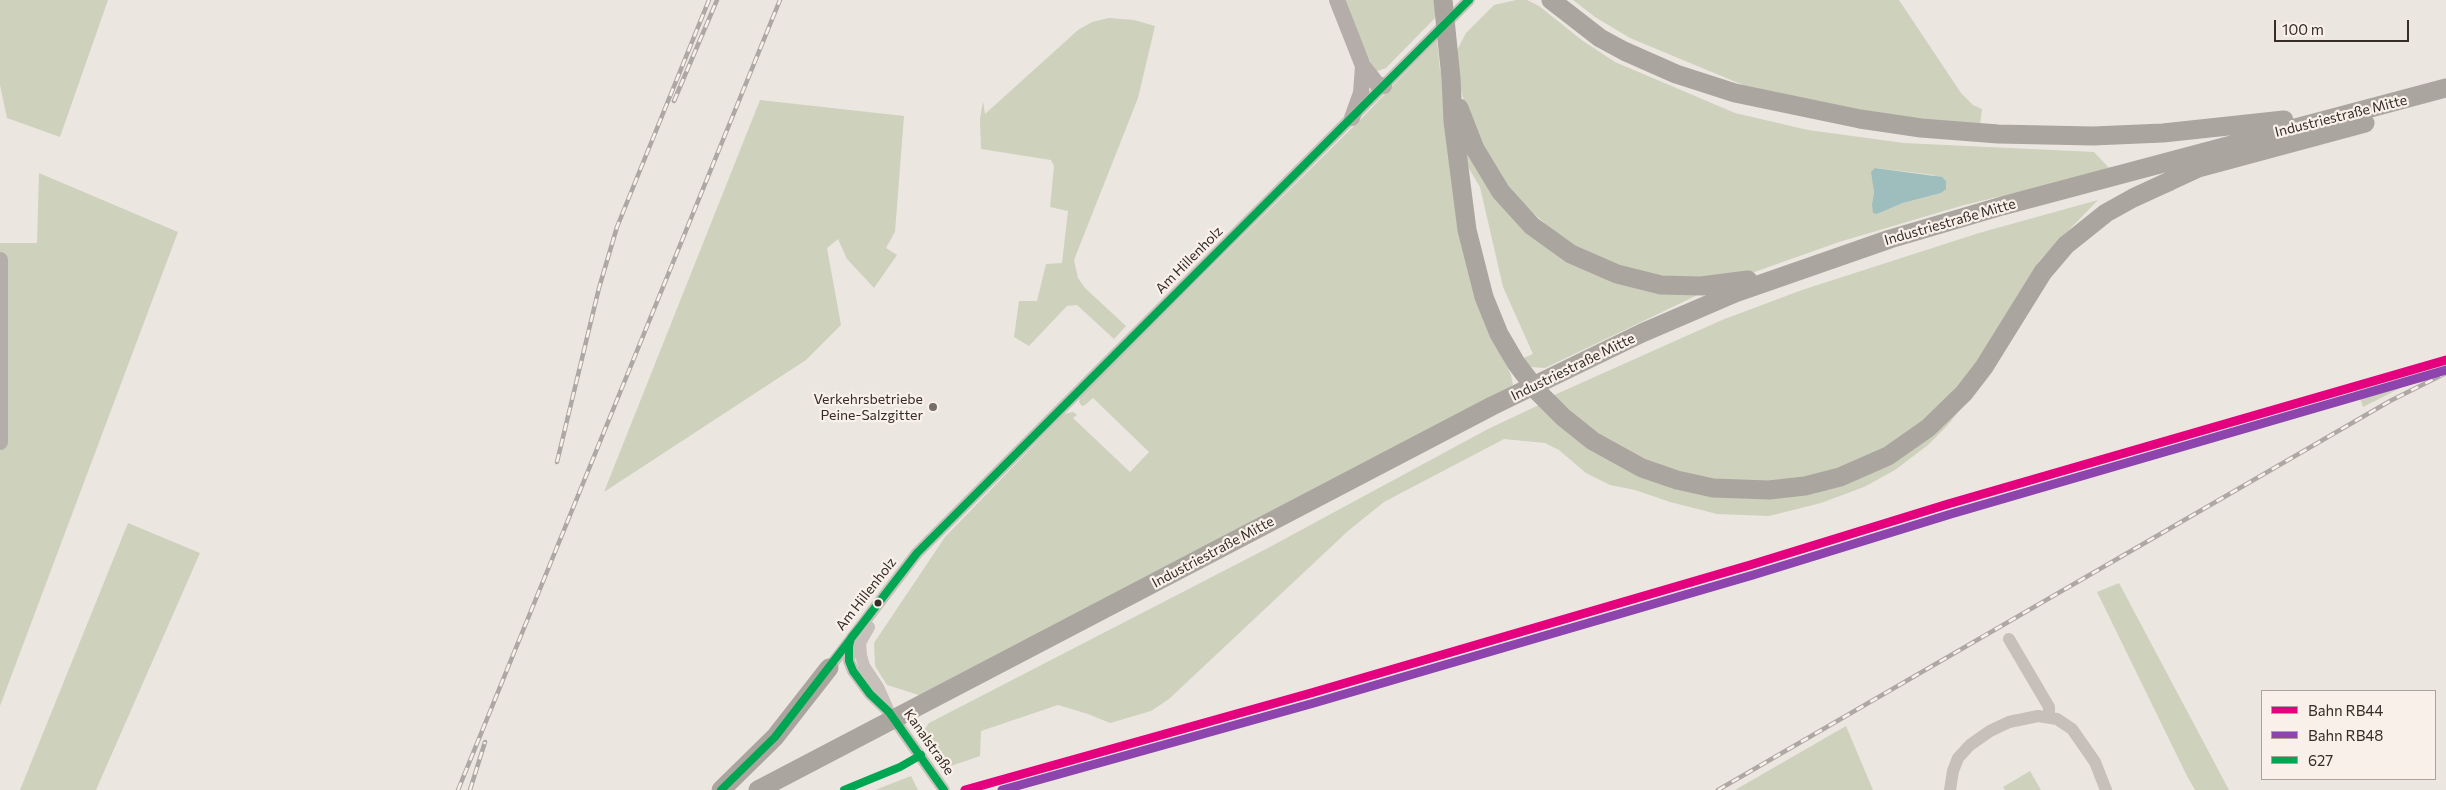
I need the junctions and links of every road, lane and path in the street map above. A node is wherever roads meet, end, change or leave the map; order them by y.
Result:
1 (1337, 0) edge
2 (1443, 0) edge
3 (1469, 0) edge
4 (1551, 0) edge
5 (1363, 66) junction
6 (1451, 78) junction
7 (1384, 86) junction
8 (2446, 88) edge
9 (2446, 102) edge
10 (1352, 118) junction
11 (2319, 121) junction
12 (0, 260) edge
13 (1804, 268) junction
14 (0, 442) edge
15 (930, 542) junction
16 (852, 638) junction
17 (2009, 638) dead end
18 (849, 661) junction
19 (864, 666) junction
20 (829, 668) junction
21 (889, 712) junction
22 (2049, 716) junction
23 (721, 790) edge
24 (758, 790) edge
25 (944, 790) edge
26 (1950, 790) edge
27 (2106, 790) edge

1 - 5 main road
2 - 6 highway
3 - 7 street, Am Hillenholz
4 - 11 highway
5 - 7 main road
5 - 10 main road
6 - 9 highway, Industriestraße Mitte
6 - 13 highway
7 - 10 street, Am Hillenholz
8 - 11 highway, Industriestraße Mitte
10 - 15 street, Am Hillenholz
11 - 13 highway, Industriestraße Mitte
12 - 14 main road
13 - 24 highway, Industriestraße Mitte
15 - 16 street, Am Hillenholz
15 - 19 street, Am Hillenholz
16 - 18 street
16 - 20 street, Am Hillenholz
17 - 22 street
18 - 19 street
18 - 20 street
18 - 21 street, Kanalstraße
19 - 21 street, Kanalstraße
20 - 23 highway
21 - 25 street, Kanalstraße
22 - 26 street
22 - 27 street

